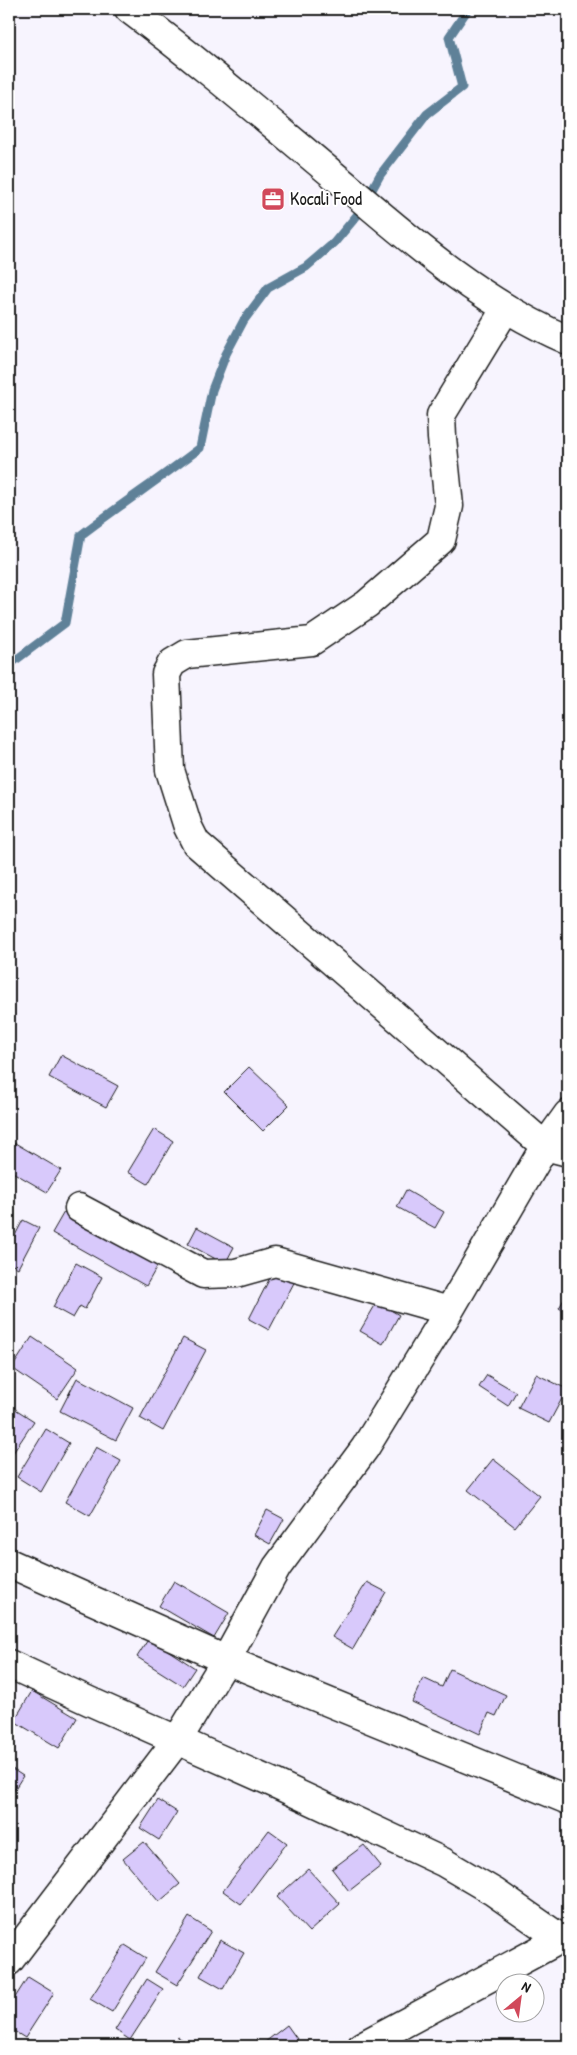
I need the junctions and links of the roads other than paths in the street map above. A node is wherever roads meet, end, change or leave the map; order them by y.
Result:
1 (129, 9) edge
2 (506, 308) junction
3 (568, 340) edge
4 (568, 1114) edge
5 (556, 1149) edge
6 (79, 1208) dead end
7 (449, 1311) junction
8 (9, 1564) edge
9 (226, 1660) junction
10 (9, 1664) edge
11 (178, 1739) junction
12 (568, 1800) edge
13 (564, 1937) edge
14 (9, 1961) edge
15 (362, 2046) edge

1 - 2 street
2 - 3 street
2 - 5 street
4 - 5 street
5 - 7 street
6 - 7 street
7 - 9 street
8 - 9 street
9 - 11 street
9 - 12 street
10 - 11 street
11 - 13 street
11 - 14 street
13 - 15 street

